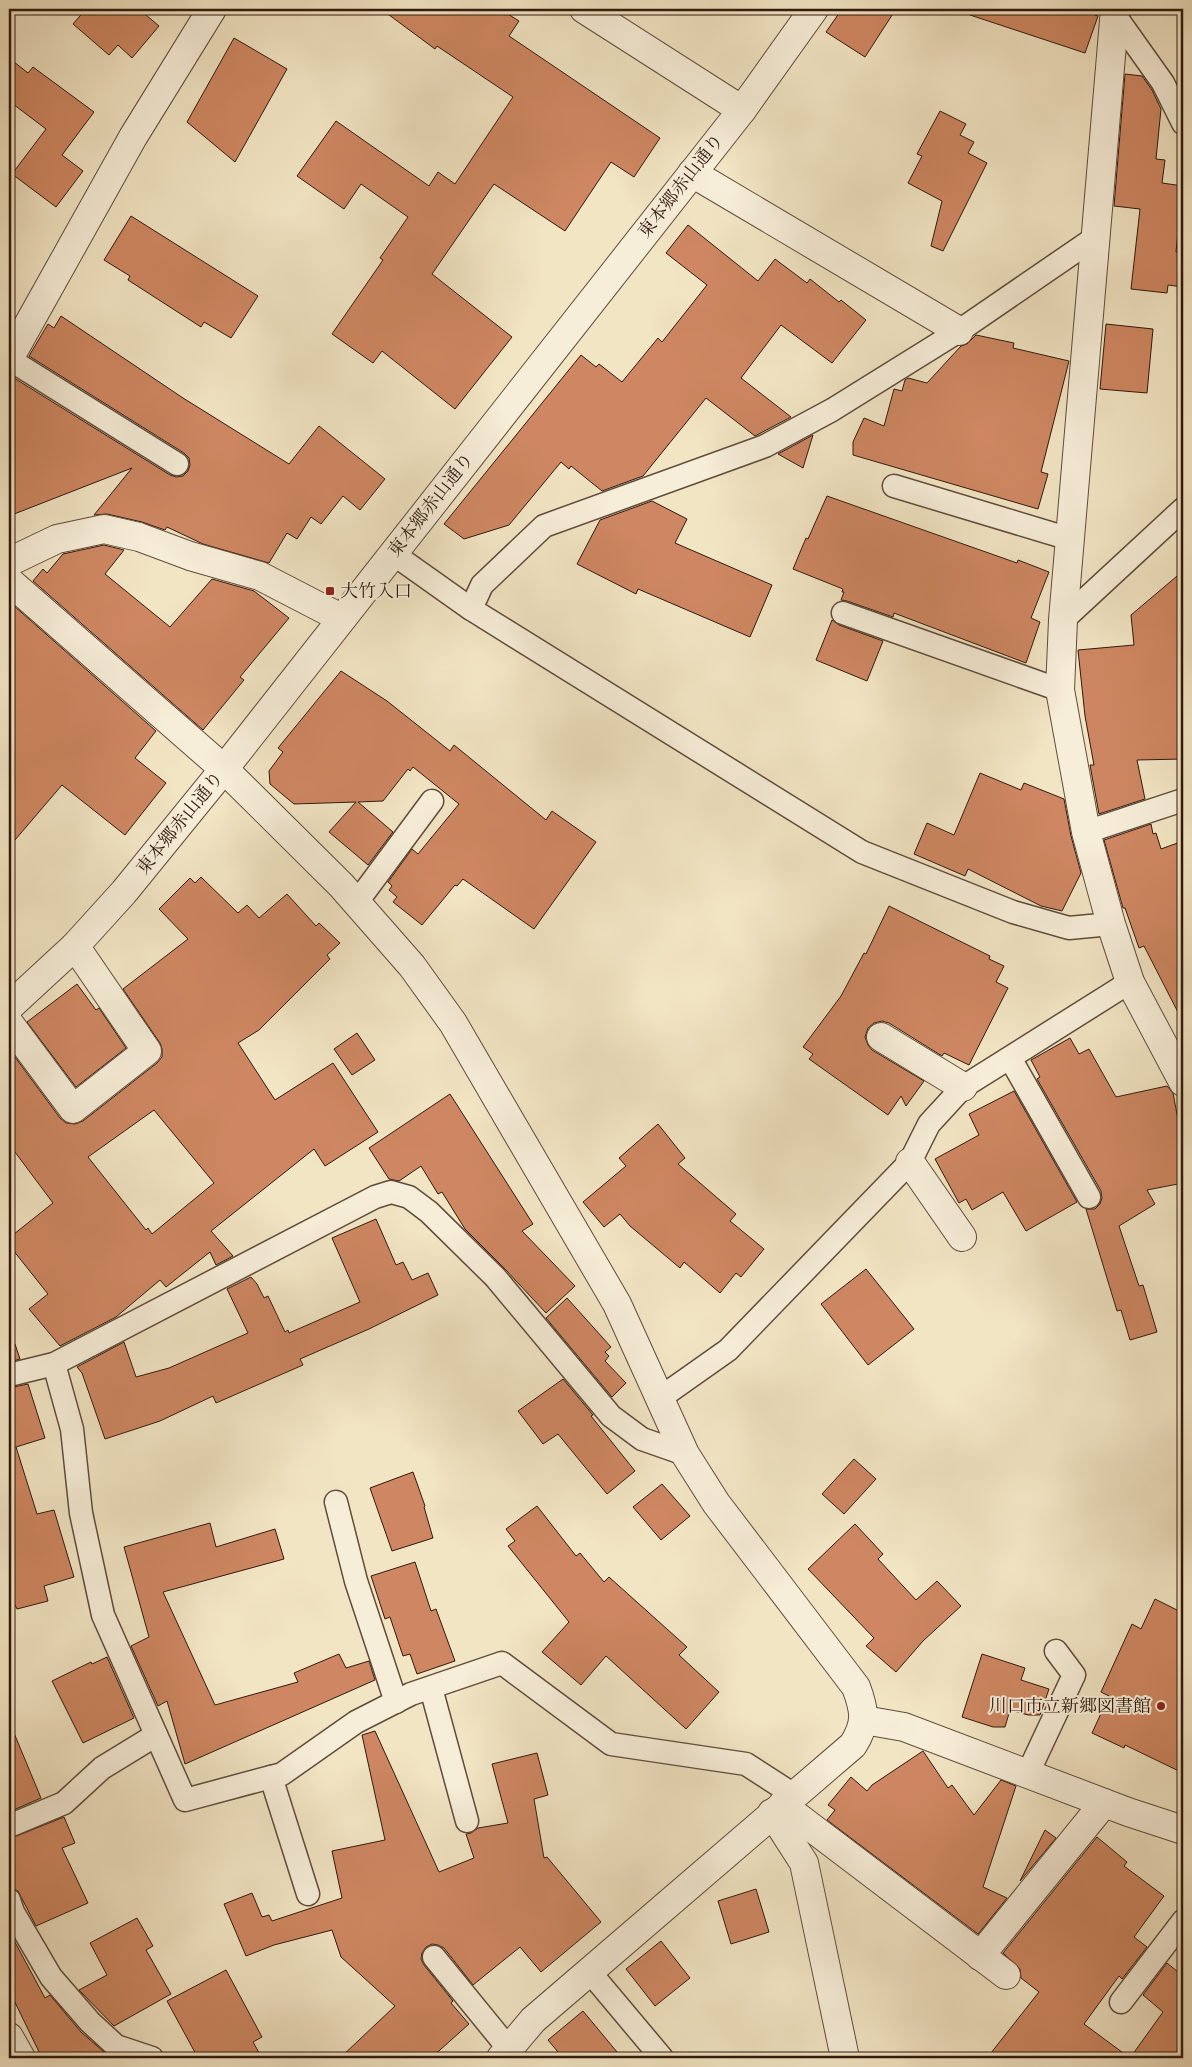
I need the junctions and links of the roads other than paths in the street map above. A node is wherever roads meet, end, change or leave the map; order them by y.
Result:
1 (212, 9) edge
2 (584, 9) edge
3 (814, 9) edge
4 (1115, 12) edge
5 (1173, 83) edge
6 (742, 110) junction
7 (1183, 123) edge
8 (692, 173) junction
9 (1096, 238) junction
10 (959, 331) junction
11 (9, 359) edge
12 (176, 464) dead end
13 (894, 486) dead end
14 (1183, 509) edge
15 (1070, 539) junction
16 (392, 553) junction
17 (9, 562) edge
18 (9, 581) edge
19 (471, 609) junction
20 (843, 613) dead end
21 (341, 618) junction
22 (1063, 620) junction
23 (1060, 690) junction
24 (224, 770) junction
25 (1183, 800) edge
26 (432, 801) dead end
27 (1086, 832) junction
28 (357, 902) junction
29 (1112, 924) junction
30 (75, 946) junction
31 (1130, 982) junction
32 (9, 1007) edge
33 (9, 1023) edge
34 (880, 1037) dead end
35 (1010, 1058) junction
36 (1183, 1082) edge
37 (964, 1087) junction
38 (910, 1162) junction
39 (1088, 1197) dead end
40 (962, 1237) dead end
41 (54, 1364) junction
42 (9, 1375) edge
43 (660, 1398) junction
44 (685, 1454) junction
45 (336, 1502) dead end
46 (1056, 1651) dead end
47 (431, 1688) junction
48 (396, 1702) junction
49 (864, 1720) junction
50 (156, 1735) junction
51 (1028, 1773) junction
52 (272, 1777) junction
53 (1104, 1803) junction
54 (783, 1804) junction
55 (467, 1821) dead end
56 (9, 1826) edge
57 (1183, 1830) edge
58 (308, 1894) dead end
59 (10, 1909) edge
60 (1183, 1921) edge
61 (980, 1956) junction
62 (434, 1957) dead end
63 (589, 1971) junction
64 (1006, 1975) dead end
65 (1121, 2002) dead end
66 (9, 2037) edge
67 (505, 2054) edge
68 (21, 2058) edge
69 (152, 2058) edge
70 (662, 2058) edge
71 (845, 2058) edge

1 - 11 street
2 - 6 street
3 - 6 street, 東本郷赤山通り
4 - 5 lane
4 - 9 street
5 - 7 lane
6 - 8 street, 東本郷赤山通り
8 - 10 street
8 - 16 street, 東本郷赤山通り
9 - 10 lane
9 - 15 street
10 - 19 lane
11 - 12 lane
13 - 15 lane
14 - 22 lane
15 - 22 street
16 - 19 lane
16 - 21 street, 東本郷赤山通り
17 - 21 street
18 - 24 street
19 - 29 lane
20 - 23 lane
21 - 24 street, 東本郷赤山通り
22 - 23 street
23 - 27 street
24 - 28 street
24 - 30 street, 東本郷赤山通り
25 - 27 lane
26 - 28 lane
27 - 29 street
28 - 43 street
29 - 31 street
30 - 32 street, 東本郷赤山通り
30 - 33 street
31 - 35 lane
31 - 36 street
34 - 37 street
35 - 37 lane
35 - 39 lane
37 - 38 lane
38 - 40 street
38 - 43 lane
41 - 42 lane
41 - 44 lane
41 - 50 lane
43 - 44 street
44 - 49 street
45 - 48 lane
46 - 51 lane
47 - 48 lane
47 - 54 lane
47 - 55 lane
48 - 52 lane
49 - 51 street
49 - 54 street
50 - 52 lane
50 - 56 lane
51 - 53 street
52 - 58 lane
53 - 57 street
53 - 61 street
54 - 61 street
54 - 63 street
54 - 71 street
59 - 69 lane
60 - 65 lane
61 - 64 street
62 - 67 lane
63 - 67 street
63 - 70 lane
66 - 68 street

